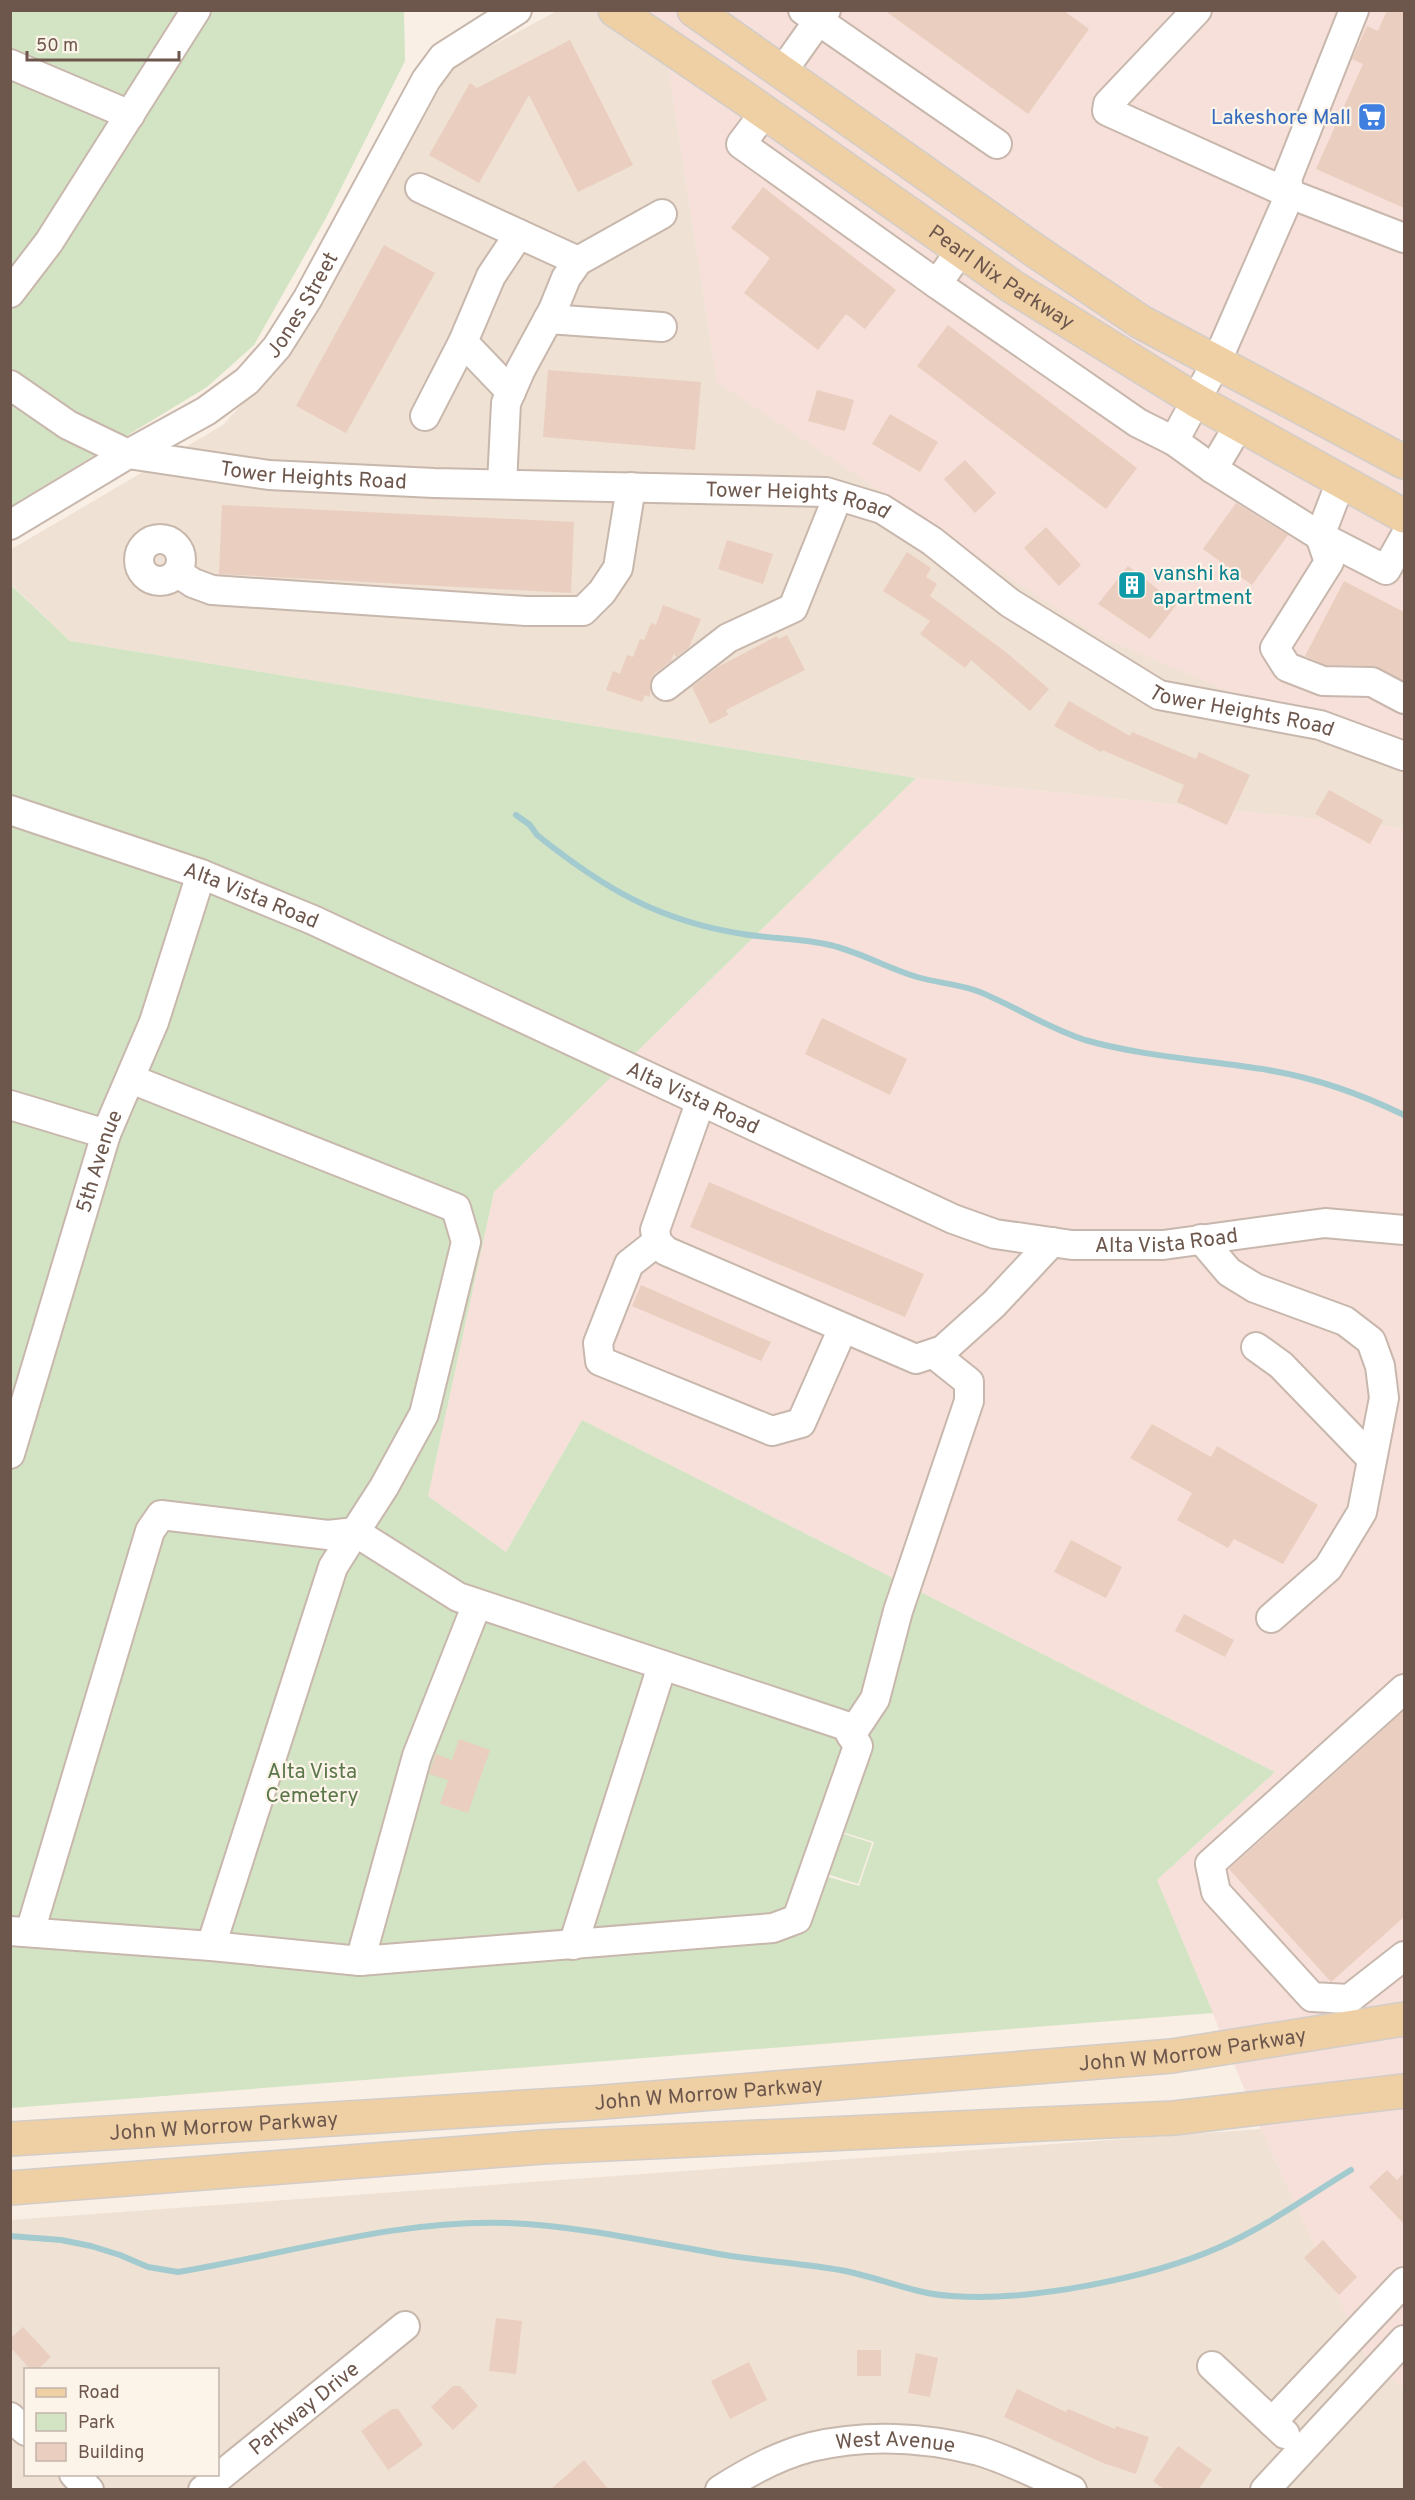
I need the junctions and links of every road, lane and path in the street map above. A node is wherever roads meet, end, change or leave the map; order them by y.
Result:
1 (196, 10) edge
2 (517, 10) edge
3 (615, 10) edge
4 (694, 10) edge
5 (1197, 10) edge
6 (1354, 10) edge
7 (816, 14) edge
8 (10, 64) edge
9 (782, 72) junction
10 (765, 112) junction
11 (130, 115) junction
12 (997, 144) dead end
13 (420, 188) dead end
14 (1290, 194) junction
15 (662, 214) dead end
16 (519, 234) junction
17 (1404, 238) edge
18 (961, 250) junction
19 (578, 261) junction
20 (937, 284) junction
21 (10, 294) edge
22 (548, 319) junction
23 (662, 327) dead end
24 (463, 342) junction
25 (1216, 363) junction
26 (10, 385) edge
27 (511, 392) junction
28 (1197, 401) junction
29 (424, 416) dead end
30 (1239, 425) junction
31 (1174, 441) junction
32 (128, 454) junction
33 (1404, 462) edge
34 (1213, 469) junction
35 (1341, 481) junction
36 (502, 484) junction
37 (631, 487) junction
38 (837, 496) junction
39 (1404, 516) edge
40 (10, 525) edge
41 (1320, 536) junction
42 (1404, 538) edge
43 (178, 573) dead end
44 (1395, 574) edge
45 (666, 686) dead end
46 (1404, 699) edge
47 (1404, 756) edge
48 (10, 810) edge
49 (201, 874) junction
50 (130, 1079) junction
51 (700, 1103) junction
52 (10, 1105) edge
53 (106, 1134) junction
54 (1404, 1230) edge
55 (1201, 1239) junction
56 (657, 1242) junction
57 (1052, 1242) junction
58 (843, 1328) junction
59 (1256, 1347) dead end
60 (934, 1354) junction
61 (12, 1442) edge
62 (1372, 1459) junction
63 (355, 1532) junction
64 (477, 1604) junction
65 (1271, 1618) dead end
66 (662, 1666) junction
67 (1404, 1689) edge
68 (851, 1735) junction
69 (20, 1932) edge
70 (573, 1945) junction
71 (211, 1946) junction
72 (1404, 1956) edge
73 (360, 1961) junction
74 (1404, 2019) edge
75 (1404, 2091) edge
76 (10, 2139) edge
77 (10, 2188) edge
78 (1404, 2282) edge
79 (405, 2326) dead end
80 (1404, 2340) edge
81 (1212, 2366) dead end
82 (10, 2417) edge
83 (1272, 2422) junction
84 (24, 2429) edge
85 (1302, 2450) junction
86 (75, 2476) edge
87 (89, 2490) edge
88 (203, 2490) edge
89 (720, 2490) edge
90 (1072, 2490) edge
91 (1265, 2490) edge

1 - 11 street
2 - 32 street, Jones Street
3 - 10 main road, Pearl Nix Parkway
4 - 9 main road, Pearl Nix Parkway
5 - 14 street
6 - 14 street
7 - 9 street
7 - 12 street
8 - 11 street
9 - 25 main road, Pearl Nix Parkway
10 - 18 main road, Pearl Nix Parkway
10 - 20 street
11 - 21 street
13 - 16 street
14 - 17 street
14 - 25 street
15 - 19 street
16 - 19 street
16 - 24 street
18 - 20 street
18 - 28 main road, Pearl Nix Parkway
19 - 22 street
20 - 31 street
22 - 23 street
22 - 27 street
24 - 27 street
24 - 29 street
25 - 28 street
25 - 33 main road, Pearl Nix Parkway
26 - 32 street, Tower Heights Road
27 - 36 street
28 - 30 main road, Pearl Nix Parkway
28 - 31 street
30 - 34 street
30 - 35 main road, Pearl Nix Parkway
31 - 34 street
32 - 36 street, Tower Heights Road
32 - 40 street, Jones Street
34 - 41 street
35 - 39 main road, Pearl Nix Parkway
35 - 41 street
36 - 37 street, Tower Heights Road
37 - 38 street, Tower Heights Road
37 - 43 street
38 - 45 street
38 - 47 street, Tower Heights Road
41 - 44 street
41 - 46 street
42 - 44 street
48 - 49 street, Alta Vista Road
49 - 50 street, 5th Avenue
49 - 51 street, Alta Vista Road
50 - 53 street, 5th Avenue
50 - 63 street
51 - 56 street
51 - 57 street, Alta Vista Road
52 - 53 street
53 - 61 street, 5th Avenue
54 - 55 street, Alta Vista Road
55 - 57 street, Alta Vista Road
55 - 62 street
56 - 58 street
56 - 58 street
57 - 60 street
58 - 60 street
59 - 62 street
60 - 68 street
62 - 65 street
63 - 64 street
63 - 69 street
63 - 71 street
64 - 66 street
64 - 73 street
66 - 68 street
66 - 70 street
67 - 72 street
68 - 70 street
69 - 71 street
70 - 73 street
71 - 73 street
74 - 76 main road, John W Morrow Parkway
75 - 77 main road, John W Morrow Parkway
78 - 83 street
79 - 88 street, Parkway Drive
80 - 85 street
81 - 83 street
82 - 84 street
83 - 85 street
85 - 91 street
86 - 87 street
89 - 90 street, West Avenue

